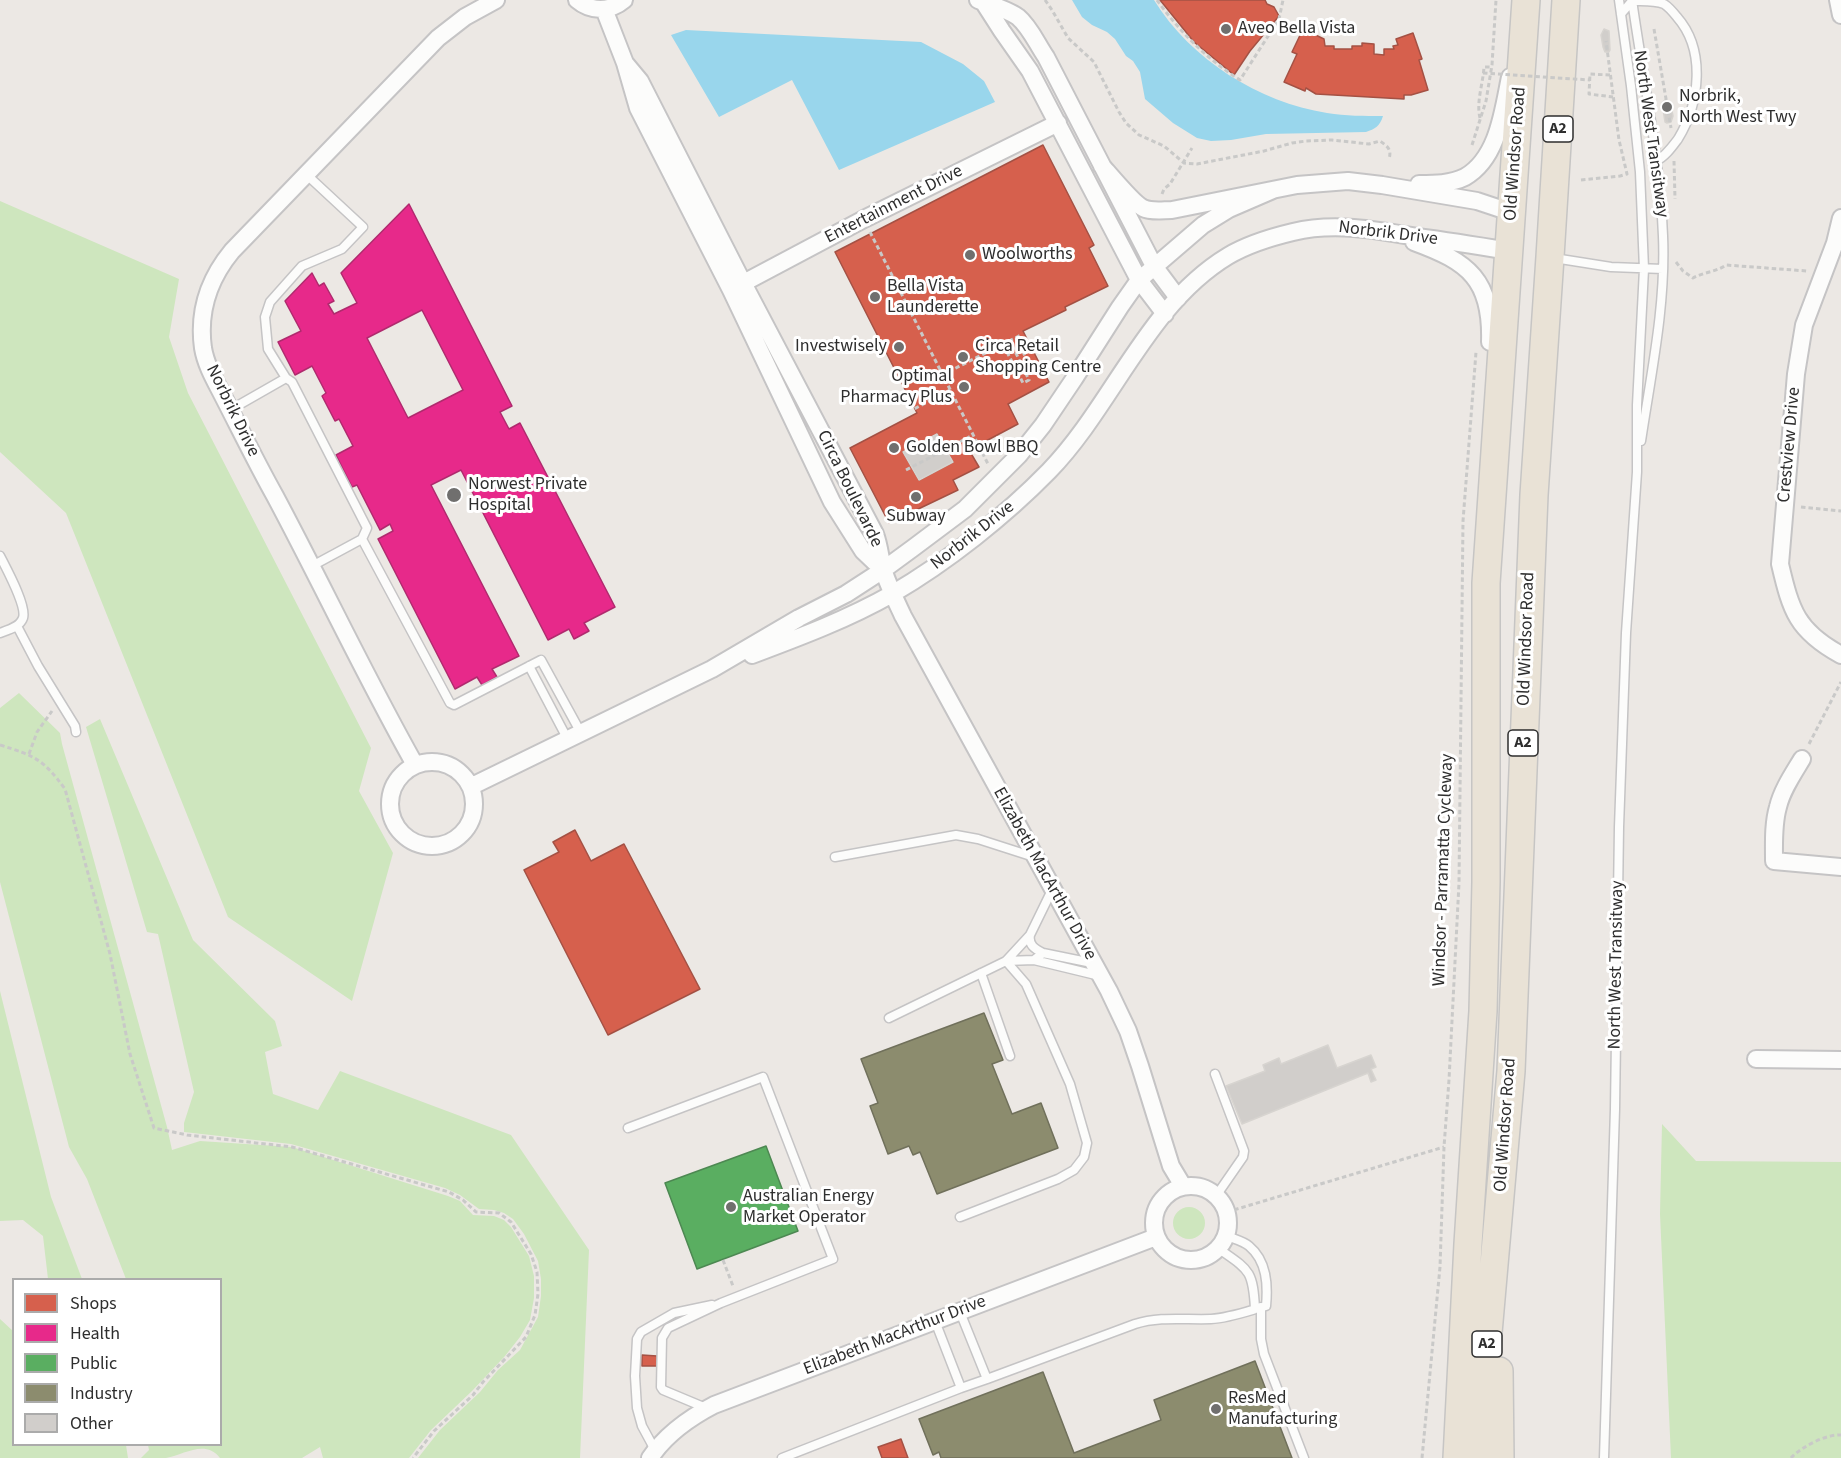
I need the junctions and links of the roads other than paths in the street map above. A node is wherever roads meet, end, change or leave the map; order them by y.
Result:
1 (496, 0) edge
2 (577, 0) edge
3 (624, 0) edge
4 (1525, 0) edge
5 (1566, 0) edge
6 (1619, 0) edge
7 (1632, 0) edge
8 (1838, 0) edge
9 (981, 1) edge
10 (604, 9) junction
11 (1621, 14) junction
12 (1841, 15) edge
13 (1058, 123) junction
14 (1656, 161) junction
15 (1102, 166) junction
16 (307, 175) junction
17 (1382, 185) junction
18 (1273, 190) junction
19 (1513, 213) junction
20 (1841, 218) edge
21 (1376, 230) junction
22 (1509, 251) junction
23 (1550, 257) junction
24 (1154, 266) junction
25 (1644, 269) junction
26 (1663, 269) junction
27 (1139, 280) junction
28 (737, 286) junction
29 (1178, 298) junction
30 (1165, 314) junction
31 (286, 378) junction
32 (230, 410) junction
33 (1637, 471) junction
34 (362, 539) junction
35 (0, 555) edge
36 (312, 566) junction
37 (883, 570) junction
38 (1486, 583) junction
39 (892, 594) junction
40 (17, 626) junction
41 (0, 633) edge
42 (1841, 655) edge
43 (529, 666) junction
44 (712, 669) junction
45 (76, 732) dead end
46 (575, 737) junction
47 (1802, 759) road end
48 (414, 763) junction
49 (472, 786) junction
50 (835, 856) dead end
51 (1035, 857) junction
52 (1841, 867) edge
53 (1053, 889) junction
54 (1030, 935) junction
55 (1043, 953) junction
56 (1034, 960) junction
57 (1006, 961) junction
58 (1096, 969) junction
59 (981, 973) junction
60 (889, 1018) dead end
61 (1010, 1056) dead end
62 (1756, 1059) dead end
63 (1841, 1060) edge
64 (1215, 1074) dead end
65 (628, 1128) dead end
66 (1183, 1186) junction
67 (1216, 1196) junction
68 (960, 1217) dead end
69 (1498, 1229) junction
70 (1156, 1237) junction
71 (1223, 1242) junction
72 (1468, 1244) junction
73 (721, 1303) junction
74 (1260, 1307) junction
75 (960, 1312) junction
76 (935, 1321) junction
77 (987, 1380) junction
78 (961, 1388) junction
79 (708, 1409) junction
80 (652, 1454) edge
81 (782, 1458) edge
82 (1304, 1458) edge
83 (1442, 1458) edge
84 (1457, 1458) edge
85 (1477, 1458) edge
86 (1500, 1458) edge
87 (1604, 1458) edge

1 - 16 street, Norbrik Drive
2 - 10 street
3 - 10 street
4 - 17 street
4 - 19 highway, Old Windsor Road / A2
5 - 23 highway, Old Windsor Road / A2
6 - 11 lane, North West Transitway
7 - 11 lane
7 - 14 lane, North West Transitway
7 - 14 lane
8 - 12 street
9 - 13 street, Norbrik Drive
9 - 15 street, Norbrik Drive
10 - 28 street, Circa Boulevarde
11 - 25 lane, North West Transitway
13 - 27 street, Norbrik Drive
13 - 28 street, Entertainment Drive
14 - 26 lane, North West Transitway
15 - 18 street, Norbrik Drive
15 - 24 street, Norbrik Drive
16 - 31 lane
16 - 32 street, Norbrik Drive
17 - 18 street, Norbrik Drive
17 - 19 street, Norbrik Drive
18 - 24 street, Norbrik Drive
19 - 22 highway, Old Windsor Road / A2
19 - 23 highway
20 - 42 street, Crestview Drive
21 - 22 street, Norbrik Drive
21 - 29 street, Norbrik Drive
21 - 38 street
22 - 23 highway
22 - 38 highway, Old Windsor Road / A2
23 - 25 lane
23 - 69 highway, Old Windsor Road / A2
24 - 27 street, Norbrik Drive
24 - 29 street, Norbrik Drive
25 - 26 lane
25 - 33 lane, North West Transitway
26 - 33 lane, North West Transitway
27 - 30 street, Norbrik Drive
27 - 37 street, Norbrik Drive
28 - 37 street, Circa Boulevarde
29 - 30 street, Norbrik Drive
30 - 39 street, Norbrik Drive
31 - 32 lane
31 - 34 lane
32 - 36 street, Norbrik Drive
33 - 87 lane, North West Transitway
34 - 36 lane
34 - 43 lane
35 - 40 lane
36 - 48 street, Norbrik Drive
37 - 39 street, Elizabeth MacArthur Drive
37 - 44 street, Norbrik Drive
38 - 72 highway, Old Windsor Road / A2
39 - 44 street, Norbrik Drive
39 - 51 street, Elizabeth MacArthur Drive
40 - 41 lane
40 - 45 lane
43 - 46 lane
43 - 46 lane
44 - 46 street, Norbrik Drive
46 - 49 street, Norbrik Drive
47 - 52 street
48 - 49 street
48 - 49 street
50 - 51 lane
51 - 53 street, Elizabeth MacArthur Drive
53 - 54 lane
53 - 58 street, Elizabeth MacArthur Drive
54 - 55 lane
54 - 57 lane
55 - 56 lane
55 - 58 lane
56 - 57 lane
56 - 58 lane
57 - 59 lane
57 - 68 lane
58 - 66 street, Elizabeth MacArthur Drive
59 - 60 lane
59 - 61 lane
62 - 63 street
64 - 67 lane
65 - 73 lane
66 - 67 street
66 - 70 street
67 - 71 street
69 - 85 highway, Old Windsor Road / A2
69 - 86 highway
70 - 71 street
70 - 75 street, Elizabeth MacArthur Drive
71 - 74 lane
71 - 74 lane
72 - 83 highway
72 - 84 highway, Old Windsor Road / A2
73 - 79 lane
73 - 80 lane
74 - 77 lane
74 - 82 lane
75 - 76 street, Elizabeth MacArthur Drive
75 - 77 lane
76 - 78 lane
76 - 79 street, Elizabeth MacArthur Drive
77 - 78 lane
78 - 81 lane
79 - 80 street, Elizabeth MacArthur Drive

